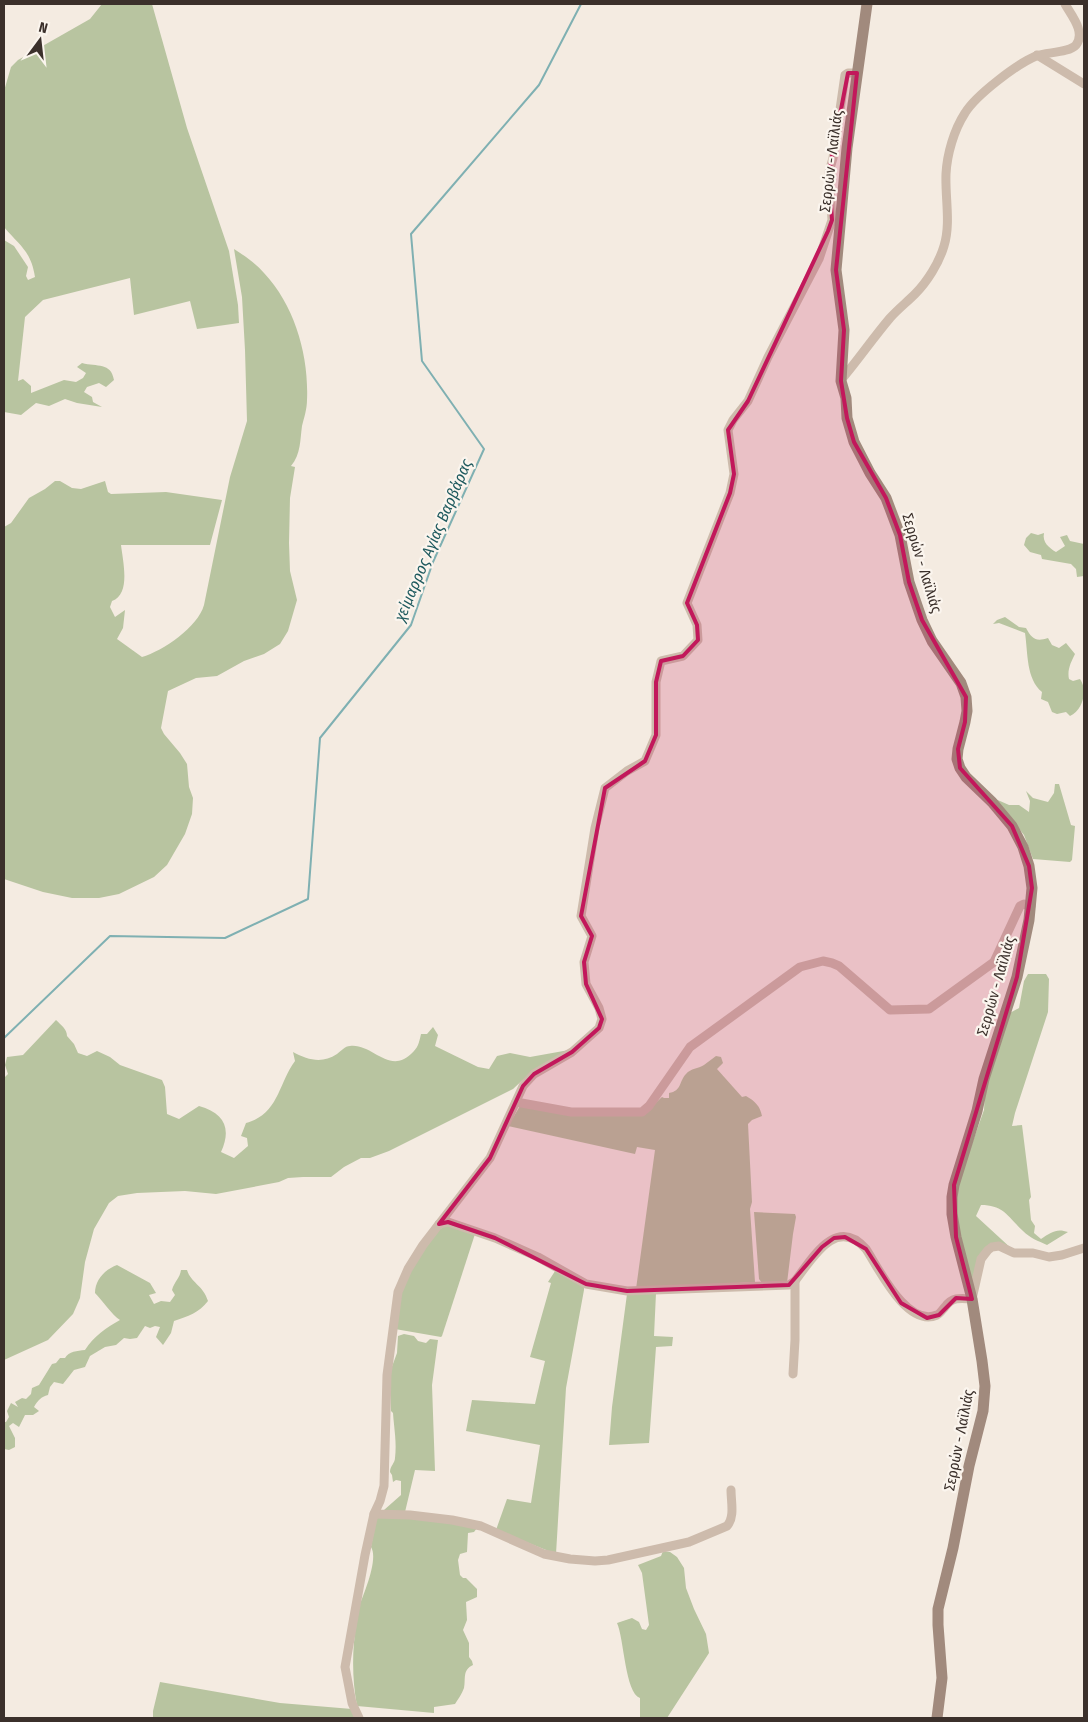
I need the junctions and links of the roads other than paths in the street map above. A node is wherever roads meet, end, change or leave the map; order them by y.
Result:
1 (867, 4) edge
2 (1064, 4) edge
3 (1037, 55) junction
4 (857, 73) junction
5 (1084, 84) edge
6 (841, 381) junction
7 (1031, 906) junction
8 (516, 1102) junction
9 (439, 1224) junction
10 (1084, 1248) edge
11 (795, 1281) junction
12 (972, 1299) junction
13 (793, 1374) dead end
14 (731, 1490) dead end
15 (374, 1514) junction
16 (358, 1718) edge
17 (937, 1718) edge

1 - 4 main road, Σερρών - Λαϊλιάς
2 - 3 street
3 - 5 street
3 - 6 street
4 - 6 main road, Σερρών - Λαϊλιάς
4 - 8 street
6 - 7 main road, Σερρών - Λαϊλιάς
7 - 8 street
7 - 12 main road, Σερρών - Λαϊλιάς
8 - 9 street
9 - 11 street
9 - 15 street
10 - 12 street
11 - 12 street
11 - 13 street
12 - 17 main road, Σερρών - Λαϊλιάς
14 - 15 street
15 - 16 street

